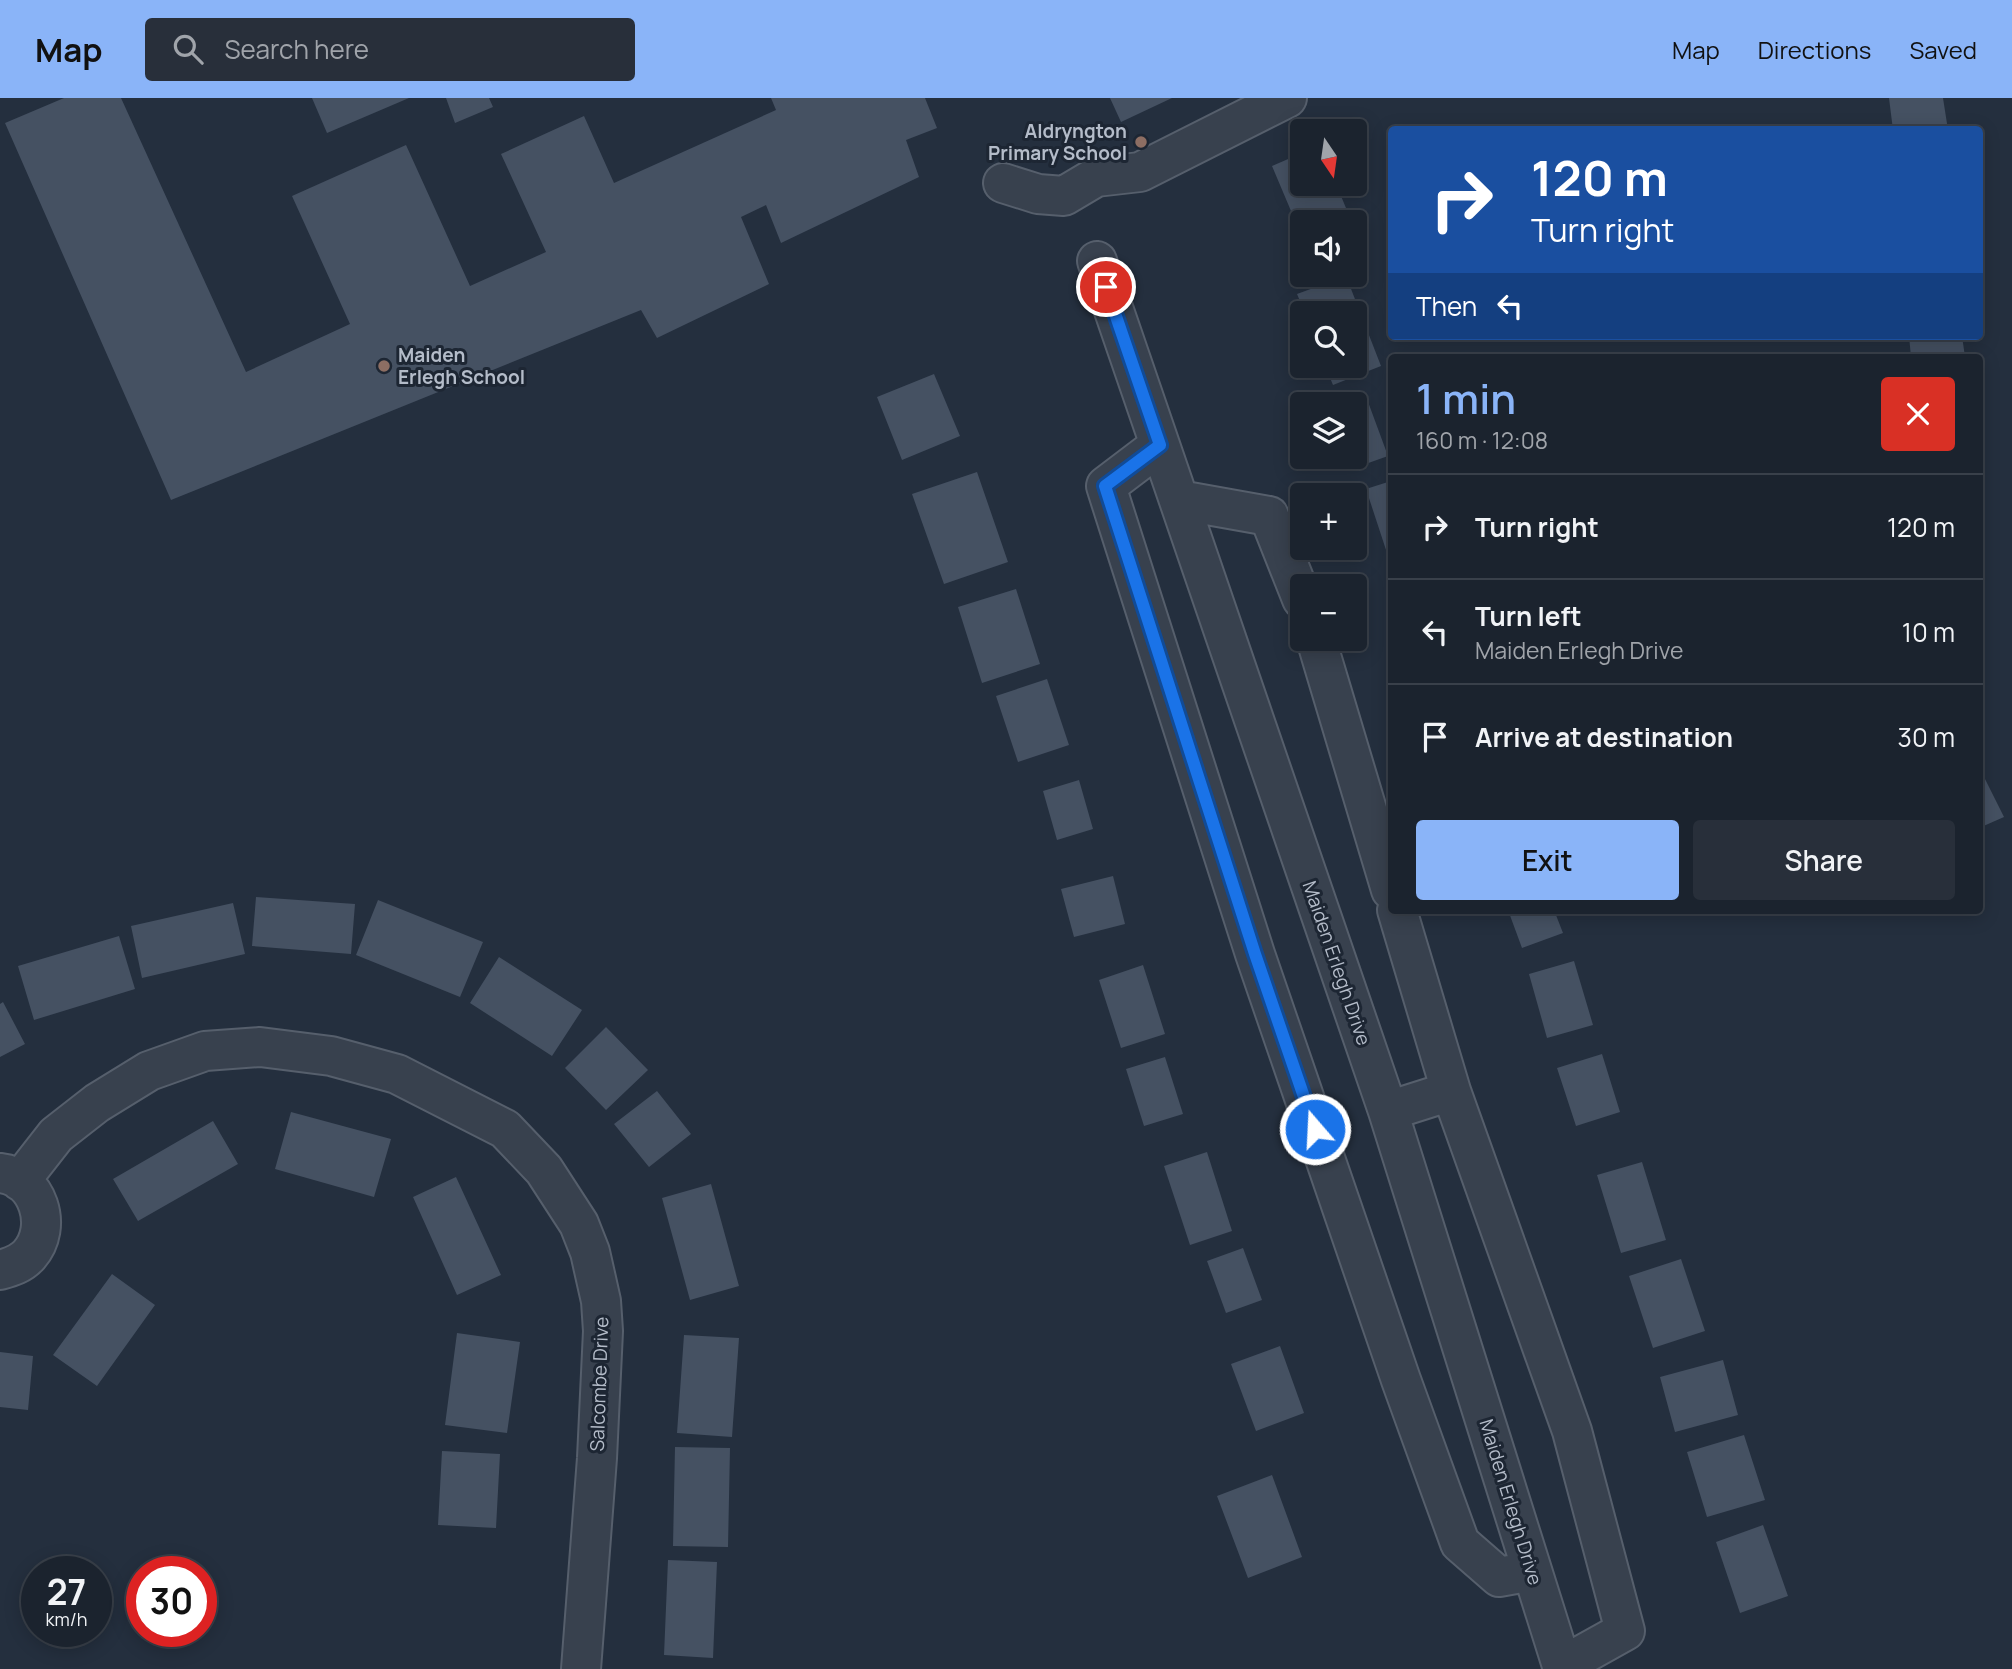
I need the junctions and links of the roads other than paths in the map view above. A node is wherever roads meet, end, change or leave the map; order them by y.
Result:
1 (1287, 98) edge
2 (1003, 183) dead end
3 (1097, 261) dead end
4 (1160, 445) junction
5 (1179, 500) junction
6 (1292, 574) edge
7 (1320, 651) edge
8 (1388, 880) edge
9 (1398, 914) edge
10 (1451, 1091) junction
11 (1388, 1111) junction
12 (10, 1177) edge
13 (0, 1270) edge
14 (1532, 1571) junction
15 (1563, 1667) edge
16 (580, 1669) edge

1 - 2 street
3 - 4 street, Maiden Erlegh Drive
4 - 5 street, Maiden Erlegh Drive
4 - 14 street
5 - 6 street
5 - 11 street, Maiden Erlegh Drive
7 - 8 street
9 - 10 street
10 - 11 street
10 - 15 street
11 - 14 street, Maiden Erlegh Drive
12 - 13 street, Salcombe Drive
12 - 16 street, Salcombe Drive
14 - 15 street, Maiden Erlegh Drive

